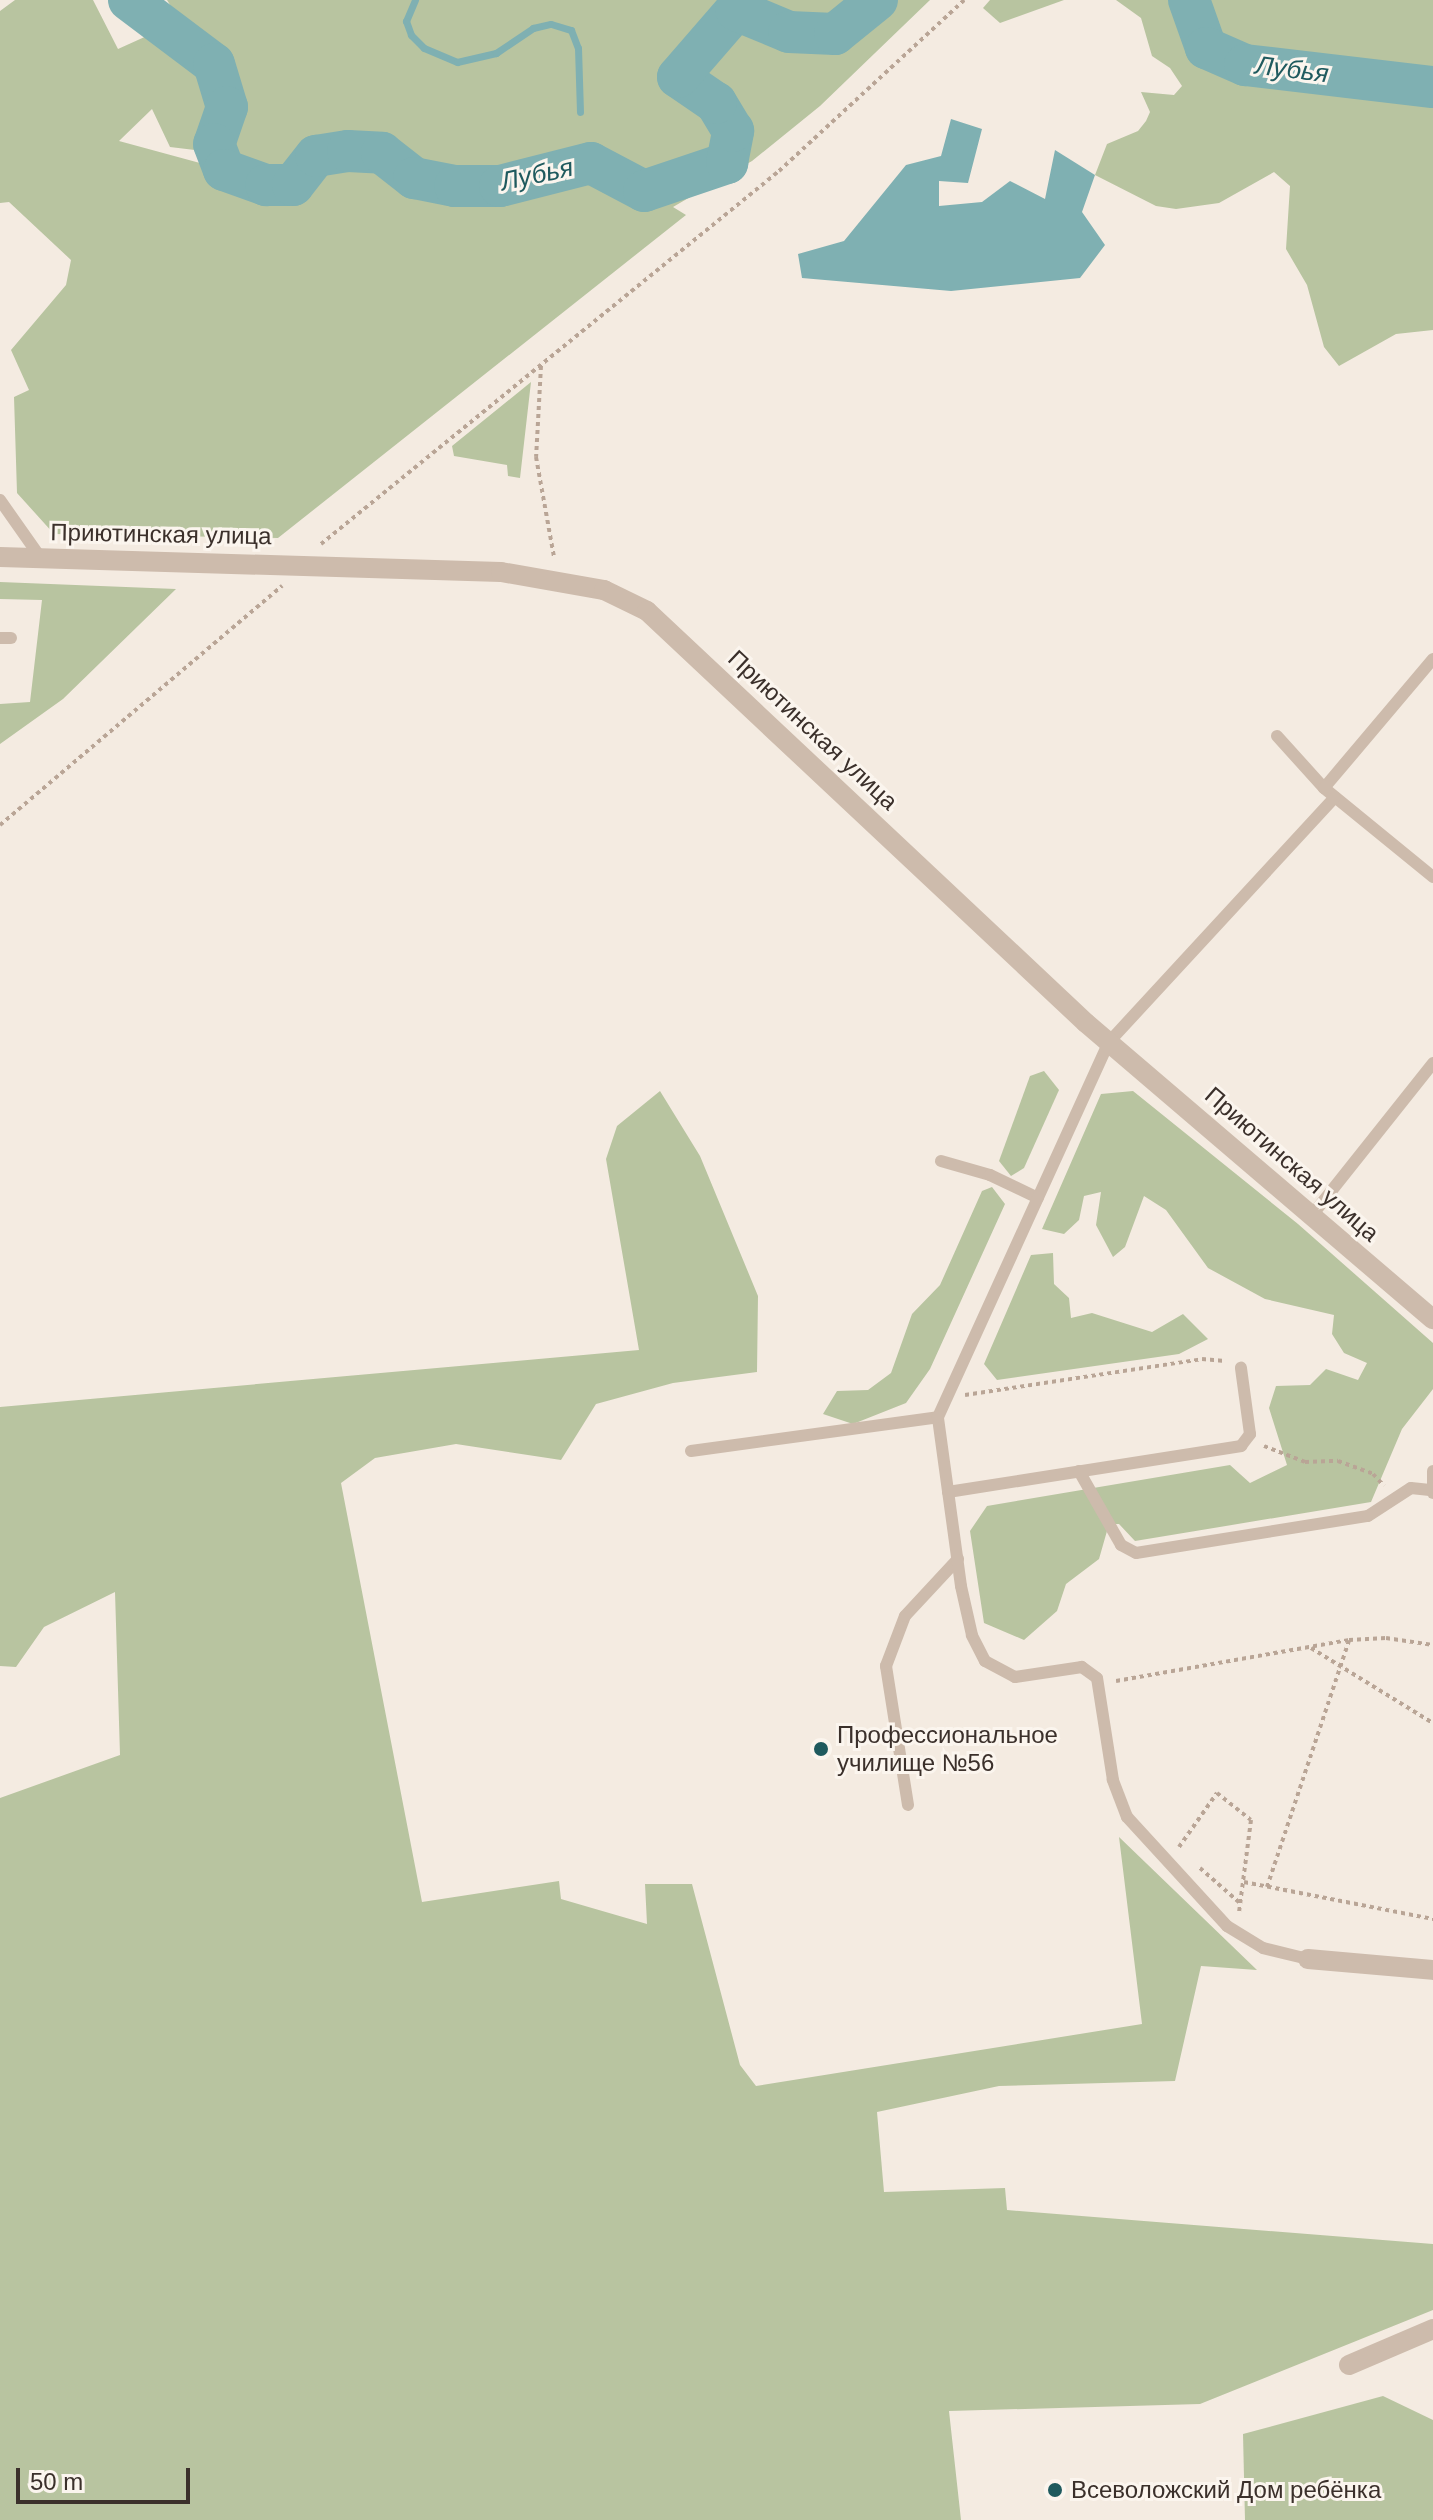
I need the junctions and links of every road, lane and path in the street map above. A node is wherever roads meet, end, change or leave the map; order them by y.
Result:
1 (964, 0) edge
2 (541, 366) junction
3 (0, 500) edge
4 (319, 545) dead end
5 (0, 557) edge
6 (40, 557) junction
7 (554, 557) dead end
8 (287, 580) dead end
9 (1433, 659) edge
10 (1277, 736) dead end
11 (1324, 788) junction
12 (1335, 797) junction
13 (0, 825) edge
14 (1433, 877) edge
15 (1109, 1042) junction
16 (1433, 1063) edge
17 (941, 1161) dead end
18 (1038, 1198) junction
19 (1313, 1214) junction
20 (1433, 1319) edge
21 (1241, 1368) joint
22 (947, 1397) junction
23 (938, 1417) junction
24 (1250, 1434) junction
25 (691, 1451) dead end
26 (1079, 1471) junction
27 (1433, 1471) edge
28 (948, 1492) junction
29 (1432, 1492) edge
30 (1394, 1497) junction
31 (958, 1559) junction
32 (1349, 1640) junction
33 (1433, 1645) edge
34 (1309, 1647) junction
35 (1340, 1666) junction
36 (1098, 1684) junction
37 (1433, 1723) edge
38 (908, 1805) dead end
39 (1178, 1848) junction
40 (1168, 1862) junction
41 (1243, 1882) junction
42 (1267, 1887) junction
43 (1240, 1903) junction
44 (1433, 1919) edge
45 (1236, 1932) junction
46 (1308, 1959) joint
47 (1433, 1970) edge
48 (1433, 2329) edge
49 (1349, 2365) dead end

1 - 2 path
2 - 4 path
2 - 7 path
3 - 6 lane
5 - 6 street, Приютинская улица
6 - 15 street, Приютинская улица
8 - 13 path
9 - 11 lane
10 - 11 lane
11 - 12 lane
12 - 14 lane
12 - 15 lane
15 - 18 lane
15 - 19 street, Приютинская улица
16 - 19 lane
17 - 18 lane
18 - 22 lane
19 - 20 street, Приютинская улица
21 - 22 path
21 - 24 lane
22 - 23 lane
23 - 25 lane
23 - 28 lane
24 - 26 lane
24 - 30 path
26 - 28 lane
26 - 30 lane
27 - 29 lane
28 - 31 lane
29 - 30 lane
31 - 36 lane
31 - 38 lane
32 - 33 path
32 - 34 path
32 - 35 path
34 - 35 path
34 - 36 path
35 - 37 path
35 - 42 path
36 - 40 lane
39 - 40 path
39 - 41 path
39 - 43 path
40 - 45 lane
41 - 42 path
41 - 43 path
42 - 44 path
43 - 45 path
45 - 46 lane
46 - 47 street
48 - 49 street

